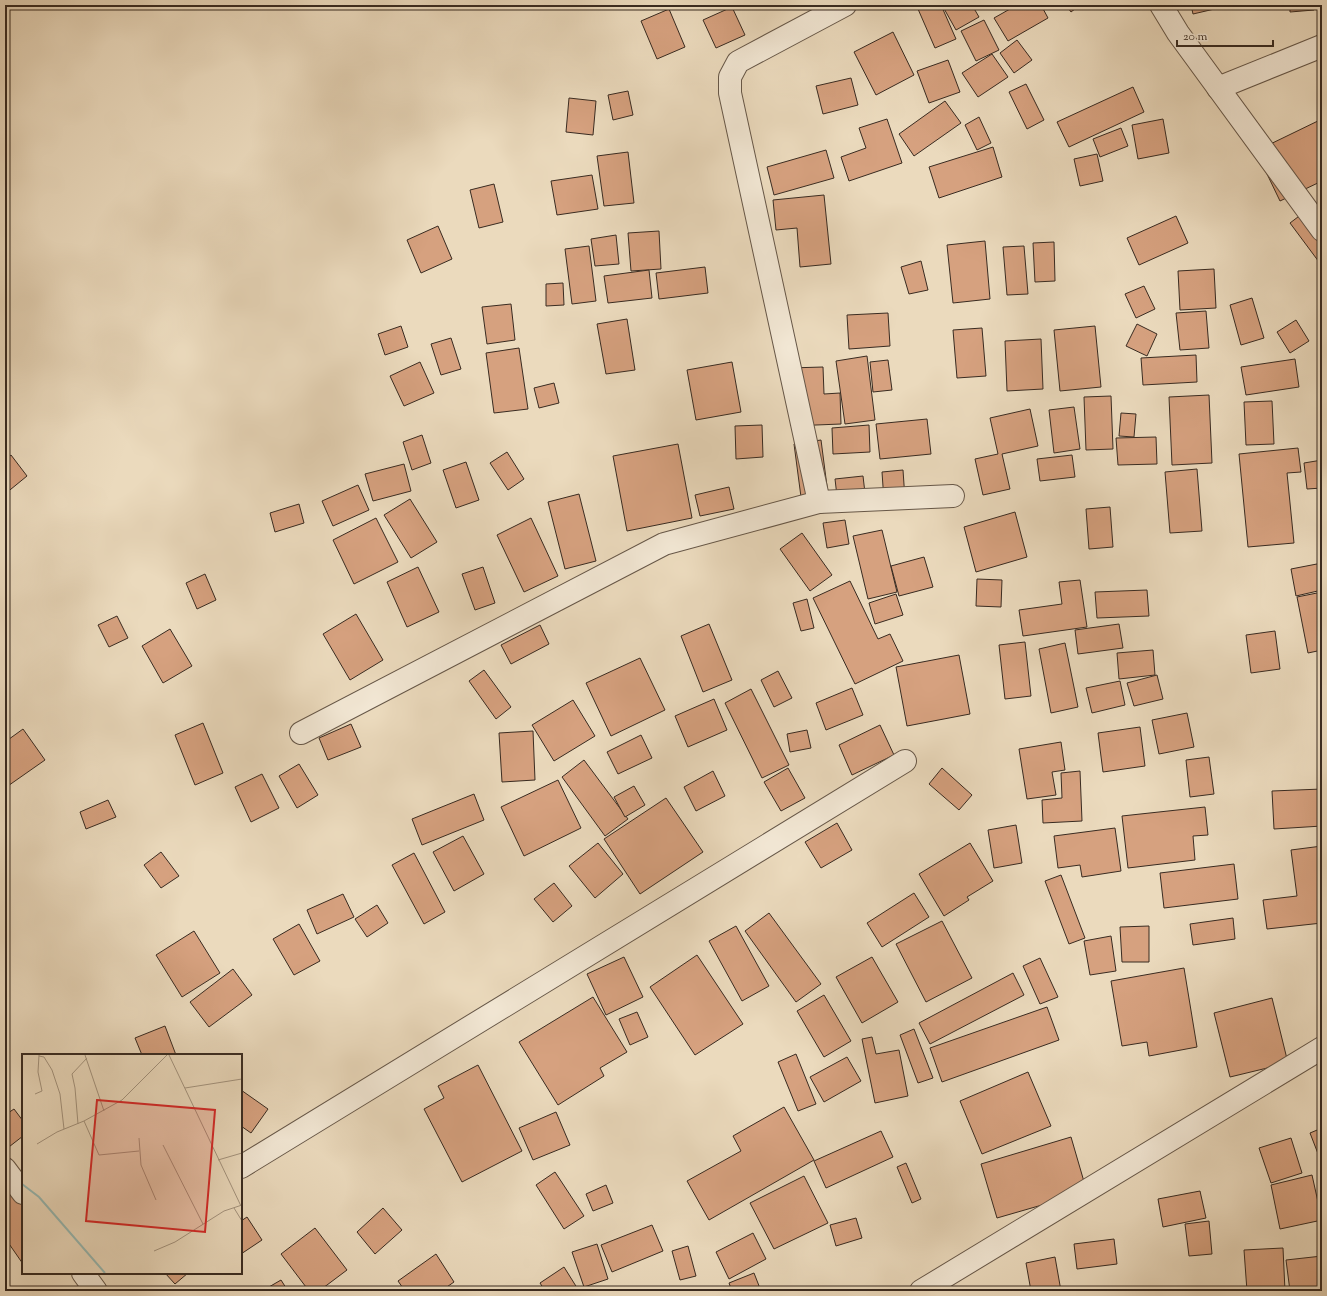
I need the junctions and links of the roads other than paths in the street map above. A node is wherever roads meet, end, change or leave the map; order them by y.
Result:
1 (845, 5) edge
2 (1160, 5) edge
3 (1322, 46) edge
4 (1218, 88) junction
5 (1322, 230) edge
6 (953, 496) dead end
7 (819, 502) junction
8 (301, 733) dead end
9 (905, 761) dead end
10 (1322, 1048) edge
11 (242, 1167) edge
12 (5, 1169) edge
13 (22, 1192) edge
14 (84, 1274) edge
15 (96, 1291) edge
16 (921, 1291) edge

1 - 7 street
2 - 4 street
3 - 4 street
4 - 5 street
6 - 7 street
7 - 8 street
9 - 11 street
10 - 16 street
12 - 13 street
14 - 15 street

